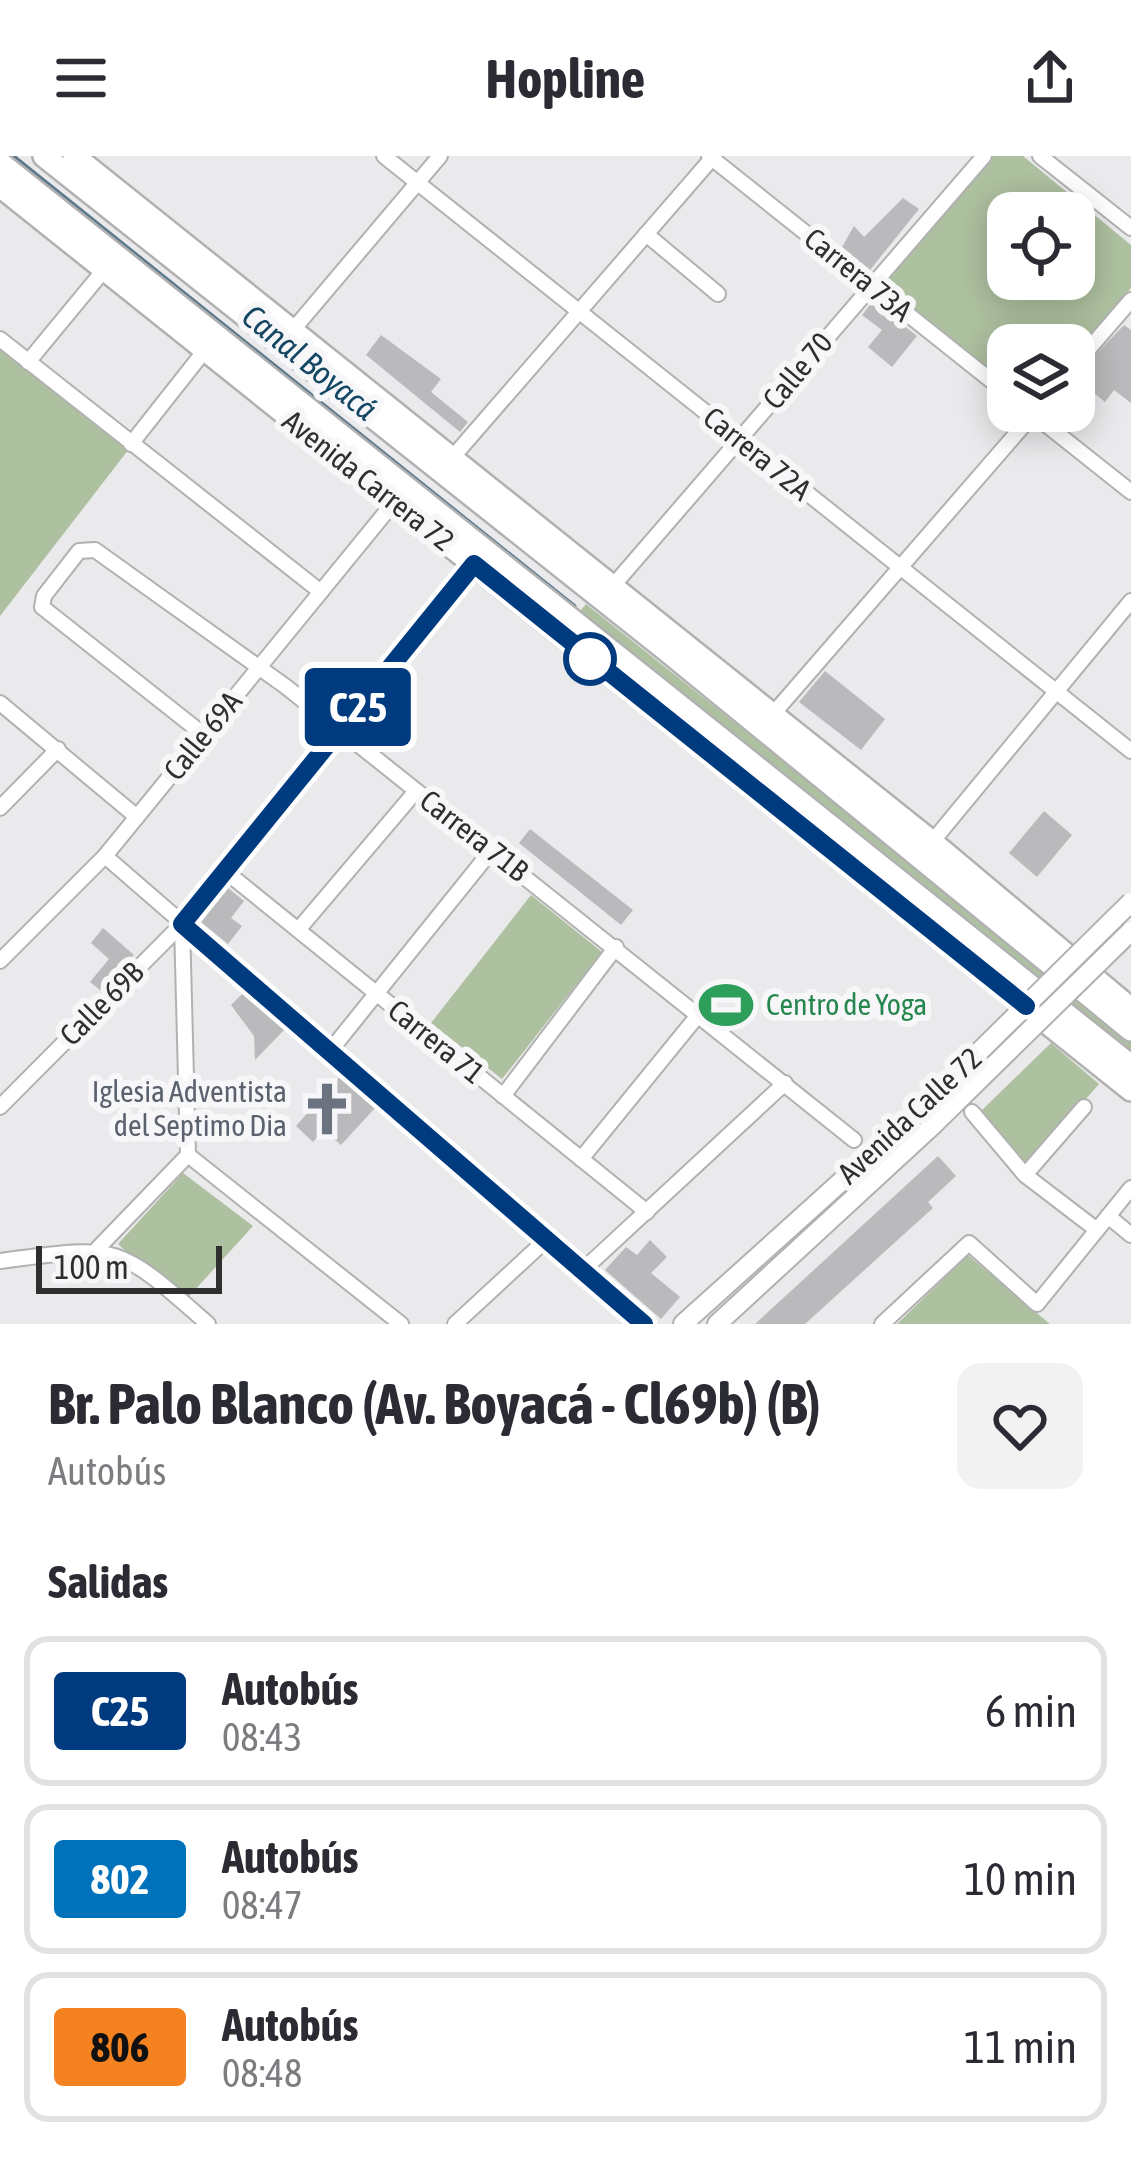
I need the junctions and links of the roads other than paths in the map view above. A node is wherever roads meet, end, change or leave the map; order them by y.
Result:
1 (44, 156) edge
2 (74, 156) edge
3 (384, 156) edge
4 (440, 156) edge
5 (984, 156) edge
6 (1040, 156) edge
7 (711, 157) edge
8 (0, 163) edge
9 (417, 183) junction
10 (0, 186) edge
11 (1131, 228) edge
12 (646, 234) junction
13 (104, 270) junction
14 (146, 278) junction
15 (871, 285) junction
16 (718, 294) dead end
17 (1131, 300) edge
18 (154, 310) junction
19 (579, 312) junction
20 (292, 331) junction
21 (0, 339) edge
22 (1095, 342) edge
23 (199, 359) dead end
24 (28, 362) junction
25 (987, 377) edge
26 (1016, 432) edge
27 (1058, 432) edge
28 (739, 440) junction
29 (131, 444) junction
30 (452, 458) junction
31 (1131, 492) edge
32 (395, 501) junction
33 (494, 516) junction
34 (543, 531) junction
35 (474, 564) junction
36 (900, 568) junction
37 (511, 572) junction
38 (612, 587) junction
39 (321, 592) junction
40 (1131, 601) edge
41 (259, 668) junction
42 (1054, 690) junction
43 (0, 703) edge
44 (772, 714) junction
45 (340, 730) junction
46 (204, 735) junction
47 (58, 748) junction
48 (733, 749) junction
49 (1131, 751) edge
50 (794, 754) junction
51 (838, 767) junction
52 (416, 791) junction
53 (869, 791) junction
54 (763, 797) junction
55 (0, 808) edge
56 (137, 817) junction
57 (883, 826) junction
58 (932, 842) junction
59 (491, 851) junction
60 (105, 856) junction
61 (225, 871) junction
62 (887, 896) junction
63 (1131, 902) edge
64 (935, 910) junction
65 (182, 924) junction
66 (298, 930) junction
67 (1131, 931) edge
68 (616, 947) junction
69 (0, 961) edge
70 (376, 992) junction
71 (1131, 1009) edge
72 (698, 1014) junction
73 (1131, 1030) edge
74 (330, 1051) junction
75 (1131, 1066) edge
76 (785, 1083) junction
77 (1131, 1090) edge
78 (503, 1096) junction
79 (0, 1107) edge
80 (1084, 1107) dead end
81 (972, 1112) dead end
82 (924, 1121) junction
83 (854, 1140) dead end
84 (188, 1155) junction
85 (581, 1159) junction
86 (1025, 1175) junction
87 (1131, 1188) edge
88 (647, 1212) junction
89 (1108, 1216) junction
90 (1096, 1231) junction
91 (1131, 1235) edge
92 (547, 1239) junction
93 (98, 1248) junction
94 (0, 1261) edge
95 (583, 1270) junction
96 (208, 1324) edge
97 (400, 1324) edge
98 (455, 1324) edge
99 (645, 1324) edge
100 (682, 1324) edge
101 (717, 1324) edge
102 (882, 1324) edge

1 - 33 highway, Avenida Carrera 72
2 - 20 highway
3 - 9 street, Carrera 72A
4 - 9 street
5 - 15 street, Calle 70
6 - 11 street
7 - 12 street
7 - 15 street, Carrera 73A
8 - 14 highway, Avenida Carrera 72
9 - 19 street, Carrera 72A
9 - 20 street
10 - 13 highway, Avenida Carrera 72
12 - 16 street
12 - 19 street
13 - 18 highway, Avenida Carrera 72
13 - 24 street
14 - 18 highway
14 - 37 highway, Avenida Carrera 72
15 - 25 street, Carrera 73A
15 - 28 street, Calle 70
17 - 22 street
18 - 32 highway, Avenida Carrera 72
19 - 28 street, Carrera 72A
19 - 30 street
20 - 30 highway
21 - 24 street
23 - 29 street
24 - 29 street
26 - 36 street
27 - 31 street
28 - 36 street, Carrera 72A
28 - 38 street, Calle 70
29 - 39 street
30 - 34 highway
32 - 35 highway, Avenida Carrera 72
32 - 39 street, Calle 69A
33 - 34 highway
33 - 50 highway, Avenida Carrera 72
34 - 38 highway
35 - 37 highway
35 - 45 street, Calle 69B
35 - 54 highway, Avenida Carrera 72
36 - 42 street, Carrera 72A
36 - 44 street
37 - 48 highway, Avenida Carrera 72
38 - 44 highway
39 - 41 street, Calle 69A
40 - 42 street
41 - 45 street, Carrera 71B
41 - 46 street, Calle 69A
41 - 46 street, Carrera 71B
42 - 49 street, Carrera 72A
42 - 58 street
43 - 47 street
44 - 51 highway
45 - 52 street, Carrera 71B
45 - 61 street, Calle 69B
46 - 56 street, Calle 69A
47 - 55 street
47 - 56 street
48 - 54 highway
48 - 64 highway, Avenida Carrera 72
50 - 51 highway
50 - 57 highway, Avenida Carrera 72
51 - 53 highway
52 - 59 street, Carrera 71B
52 - 66 street
53 - 57 highway
53 - 58 highway
54 - 62 highway, Avenida Carrera 72
56 - 60 street, Calle 69A
57 - 73 highway, Avenida Carrera 72
58 - 71 highway
59 - 68 street, Carrera 71B
59 - 70 street
60 - 65 street
60 - 69 street, Calle 69A
61 - 65 street, Calle 69B
61 - 66 street, Carrera 71
62 - 64 highway
62 - 77 highway, Avenida Carrera 72
63 - 82 main road, Avenida Calle 72, bridge
64 - 75 highway, Avenida Carrera 72
65 - 74 street
65 - 79 street, Calle 69B
65 - 84 street
66 - 70 street, Carrera 71
67 - 82 main road, Avenida Calle 72, bridge
68 - 72 street, Carrera 71B
68 - 78 street
70 - 74 street
70 - 78 street, Carrera 71
72 - 76 street, Carrera 71B
72 - 85 street
74 - 92 street
76 - 83 street, Carrera 71B
76 - 88 street
78 - 85 street, Carrera 71
80 - 86 street
81 - 86 street
82 - 100 main road, Avenida Calle 72
82 - 101 main road, Avenida Calle 72
84 - 93 street
84 - 97 street
85 - 88 street, Carrera 71
86 - 90 street
87 - 89 street
88 - 95 street
89 - 90 street
89 - 91 street
90 - 102 street
92 - 95 street
92 - 98 street
93 - 94 street
93 - 96 street
95 - 99 street

